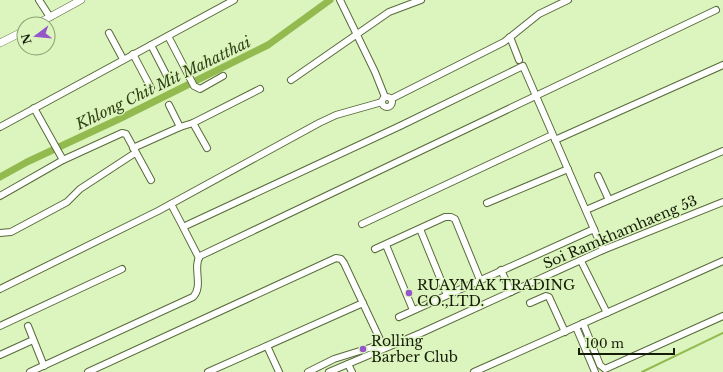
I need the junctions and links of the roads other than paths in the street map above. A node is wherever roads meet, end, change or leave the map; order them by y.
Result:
1 (39, 0) edge
2 (81, 0) edge
3 (234, 0) edge
4 (340, 0) edge
5 (421, 0) edge
6 (568, 0) edge
7 (556, 2) edge
8 (716, 10) dead end
9 (49, 16) edge
10 (52, 16) edge
11 (109, 33) dead end
12 (16, 35) edge
13 (168, 36) junction
14 (357, 36) junction
15 (510, 37) junction
16 (0, 43) edge
17 (151, 45) junction
18 (133, 54) junction
19 (123, 59) junction
20 (519, 60) dead end
21 (723, 65) edge
22 (223, 76) dead end
23 (169, 80) dead end
24 (291, 80) dead end
25 (151, 88) dead end
26 (260, 89) dead end
27 (535, 95) junction
28 (386, 99) junction
29 (169, 105) dead end
30 (34, 108) junction
31 (193, 123) junction
32 (180, 126) junction
33 (0, 127) edge
34 (554, 138) junction
35 (207, 148) dead end
36 (134, 151) junction
37 (723, 151) edge
38 (63, 160) junction
39 (568, 169) junction
40 (598, 176) dead end
41 (150, 180) dead end
42 (0, 196) edge
43 (609, 200) junction
44 (723, 202) edge
45 (487, 203) dead end
46 (171, 204) junction
47 (586, 210) junction
48 (362, 224) dead end
49 (182, 225) dead end
50 (420, 229) junction
51 (594, 229) junction
52 (0, 233) edge
53 (386, 244) junction
54 (375, 249) dead end
55 (604, 250) junction
56 (198, 258) junction
57 (580, 261) junction
58 (723, 261) edge
59 (122, 269) dead end
60 (501, 270) junction
61 (480, 280) junction
62 (0, 289) edge
63 (511, 292) junction
64 (447, 295) junction
65 (363, 303) junction
66 (530, 303) dead end
67 (413, 310) junction
68 (607, 313) junction
69 (723, 316) edge
70 (398, 317) dead end
71 (583, 323) junction
72 (0, 326) edge
73 (28, 326) dead end
74 (576, 327) junction
75 (565, 332) junction
76 (33, 340) junction
77 (267, 346) junction
78 (383, 346) junction
79 (0, 355) edge
80 (348, 364) junction
81 (44, 366) junction
82 (219, 370) edge
83 (30, 372) edge
84 (88, 372) edge
85 (208, 372) edge
86 (279, 372) edge
87 (308, 372) edge
88 (329, 372) edge
89 (352, 372) edge
90 (474, 372) edge
91 (595, 372) edge

1 - 9 street
2 - 10 street
3 - 13 street
4 - 14 street
5 - 14 street
6 - 7 street
7 - 15 street
8 - 27 street
11 - 19 street
12 - 16 street
13 - 17 street
13 - 22 street
14 - 24 street
14 - 28 street
15 - 20 street
15 - 28 street
17 - 18 street
17 - 23 street
18 - 19 street
18 - 25 street
19 - 30 street
21 - 34 street
26 - 31 street
27 - 34 street
27 - 56 street
27 - 56 street
28 - 46 street
29 - 32 street
30 - 33 street
30 - 38 street
31 - 32 street
31 - 35 street
32 - 36 street
34 - 39 street
34 - 48 street
36 - 38 street
36 - 41 street
36 - 52 street
37 - 43 street
38 - 42 street
39 - 45 street
39 - 47 street
40 - 43 street
43 - 47 street
44 - 55 street, Soi Ramkhamhaeng 53
46 - 49 street
46 - 62 street
47 - 51 street
50 - 53 street
50 - 61 street
50 - 64 street
51 - 55 street
51 - 60 street
53 - 54 street
53 - 67 street
55 - 57 street, Soi Ramkhamhaeng 53
56 - 81 street
57 - 63 street, Soi Ramkhamhaeng 53
57 - 68 street
58 - 68 street
59 - 72 street
60 - 61 street
60 - 63 street
61 - 64 street
63 - 78 street, Soi Ramkhamhaeng 53
64 - 67 street
65 - 77 street
65 - 78 street
65 - 84 street
66 - 75 street
67 - 70 street
68 - 71 street
69 - 71 street
71 - 74 street
73 - 76 street
74 - 75 street
74 - 91 street
75 - 90 street
76 - 79 street
76 - 81 street
77 - 82 street
77 - 86 street
78 - 80 street, Soi Ramkhamhaeng 53
78 - 87 street
80 - 88 street, Soi Ramkhamhaeng 53
80 - 89 street
81 - 83 street
82 - 85 street

